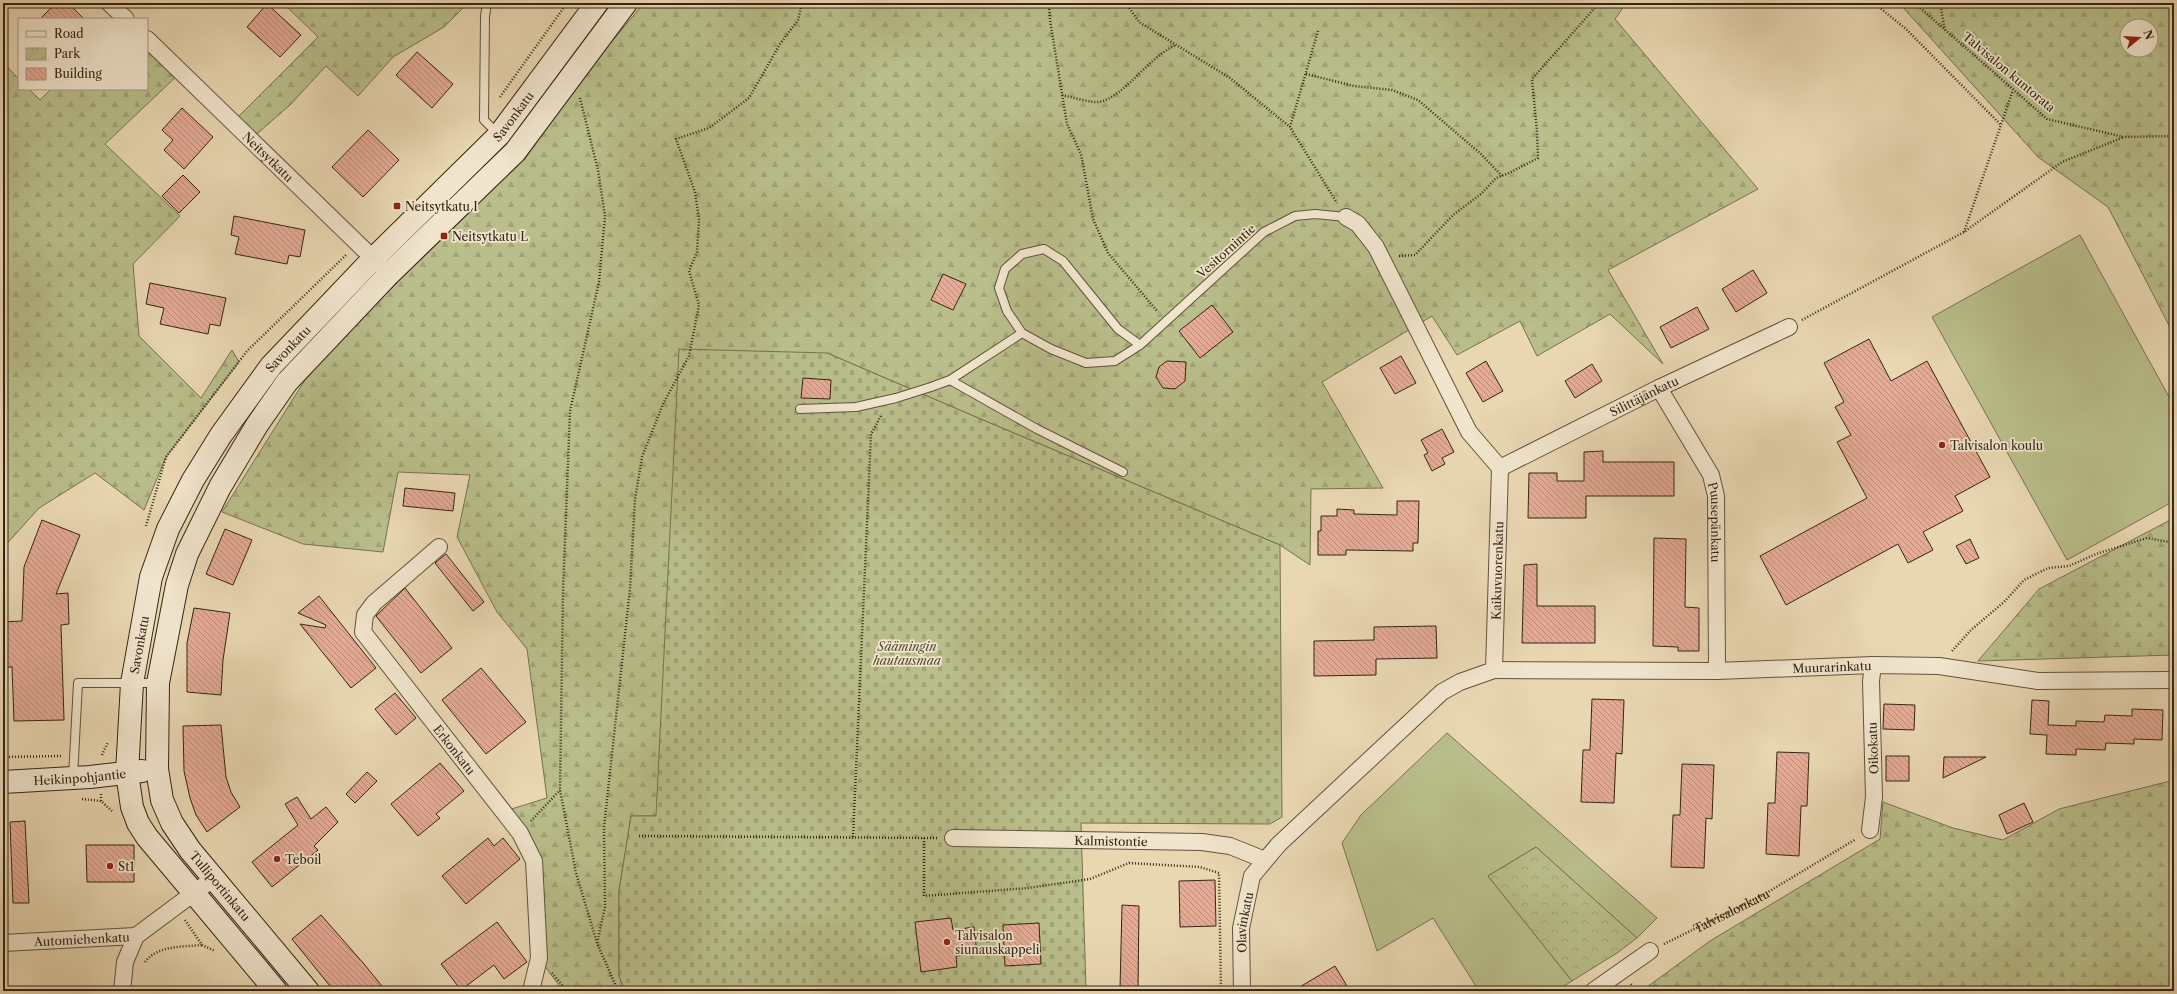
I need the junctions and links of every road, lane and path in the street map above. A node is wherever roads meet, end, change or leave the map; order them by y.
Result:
1 (109, 3) edge
2 (487, 3) edge
3 (597, 3) edge
4 (626, 3) edge
5 (802, 3) edge
6 (1049, 3) edge
7 (1126, 3) edge
8 (1599, 3) edge
9 (1874, 3) edge
10 (1917, 3) edge
11 (1940, 3) edge
12 (125, 18) edge
13 (1318, 30) dead end
14 (1945, 30) junction
15 (148, 40) edge
16 (1176, 45) junction
17 (1306, 74) junction
18 (2013, 90) junction
19 (578, 91) dead end
20 (1062, 95) junction
21 (2002, 125) junction
22 (1290, 127) junction
23 (2174, 136) edge
24 (2124, 138) junction
25 (507, 143) junction
26 (1502, 176) junction
27 (1346, 217) junction
28 (1964, 232) junction
29 (1381, 256) junction
30 (373, 259) junction
31 (389, 274) junction
32 (1166, 321) junction
33 (1789, 327) joint
34 (1022, 333) junction
35 (1140, 345) junction
36 (950, 380) junction
37 (1659, 388) junction
38 (890, 400) junction
39 (800, 409) dead end
40 (1500, 468) junction
41 (1123, 472) dead end
42 (2174, 543) edge
43 (439, 547) dead end
44 (1873, 665) junction
45 (1939, 666) junction
46 (1494, 670) junction
47 (1717, 671) junction
48 (2169, 680) dead end
49 (158, 683) junction
50 (132, 684) junction
51 (102, 755) dead end
52 (73, 756) junction
53 (3, 757) edge
54 (157, 769) junction
55 (127, 773) junction
56 (73, 778) junction
57 (3, 782) edge
58 (560, 790) junction
59 (1870, 830) joint
60 (520, 833) junction
61 (639, 836) dead end
62 (853, 837) junction
63 (924, 838) junction
64 (953, 838) joint
65 (1265, 860) junction
66 (214, 878) junction
67 (194, 893) junction
68 (136, 936) junction
69 (3, 943) edge
70 (597, 943) junction
71 (202, 945) dead end
72 (1650, 951) joint
73 (143, 967) dead end
74 (122, 991) edge
75 (276, 991) edge
76 (308, 991) edge
77 (531, 991) edge
78 (618, 991) edge
79 (1221, 991) edge
80 (1242, 991) edge
81 (1593, 991) edge

1 - 12 street
2 - 25 lane
3 - 25 main road, Savonkatu
4 - 25 main road, Savonkatu
5 - 70 path
6 - 20 path
7 - 16 path
8 - 26 path
9 - 21 path
10 - 14 path, Talvisalon kuntorata
11 - 14 path
13 - 17 path
14 - 18 path, Talvisalon kuntorata
15 - 30 street, Neitsytkatu
16 - 20 path
16 - 22 path
17 - 22 path
17 - 26 path
18 - 21 path
18 - 24 path, Talvisalon kuntorata
19 - 58 path
20 - 32 path
21 - 28 path
22 - 27 path
23 - 24 path, Talvisalon kuntorata
24 - 28 path
25 - 30 main road, Savonkatu
25 - 31 main road, Savonkatu
26 - 29 path
27 - 29 street
27 - 32 lane, Vesitornintie
28 - 33 path
29 - 40 street
30 - 31 street, Neitsytkatu
30 - 50 main road, Savonkatu
31 - 49 main road, Savonkatu
32 - 35 lane, Vesitornintie
33 - 37 street, Silittäjänkatu
34 - 35 lane, Vesitornintie
34 - 35 lane
34 - 36 lane
36 - 38 lane
36 - 41 lane
37 - 40 street, Silittäjänkatu
37 - 47 street, Puusepänkatu
38 - 39 lane
38 - 62 path
40 - 46 street, Kaikuvuorenkatu
42 - 45 path
43 - 60 street, Erkonkatu
44 - 45 street, Muurarinkatu
44 - 47 street, Muurarinkatu
44 - 59 street, Oikokatu
45 - 48 street, Muurarinkatu
46 - 47 street, Muurarinkatu
46 - 65 street
49 - 50 lane
49 - 54 main road, Savonkatu
50 - 52 lane
50 - 55 main road, Savonkatu
51 - 52 path
52 - 53 path
52 - 56 lane
54 - 55 main road, Heikinpohjantie
54 - 66 main road, Tulliportinkatu
55 - 56 main road, Heikinpohjantie
55 - 67 main road, Tulliportinkatu
56 - 57 main road, Heikinpohjantie
58 - 60 path
58 - 70 path
59 - 72 path, Talvisalonkatu
60 - 77 street, Erkonkatu
61 - 62 path
62 - 63 path
63 - 64 path
63 - 79 path
64 - 65 street, Kalmistontie
65 - 80 street, Olavinkatu
66 - 67 street, Automiehenkatu
66 - 76 main road, Tulliportinkatu
67 - 68 street, Automiehenkatu
67 - 75 main road, Tulliportinkatu
68 - 69 street, Automiehenkatu
68 - 74 street
70 - 78 path
71 - 73 path
72 - 81 street

